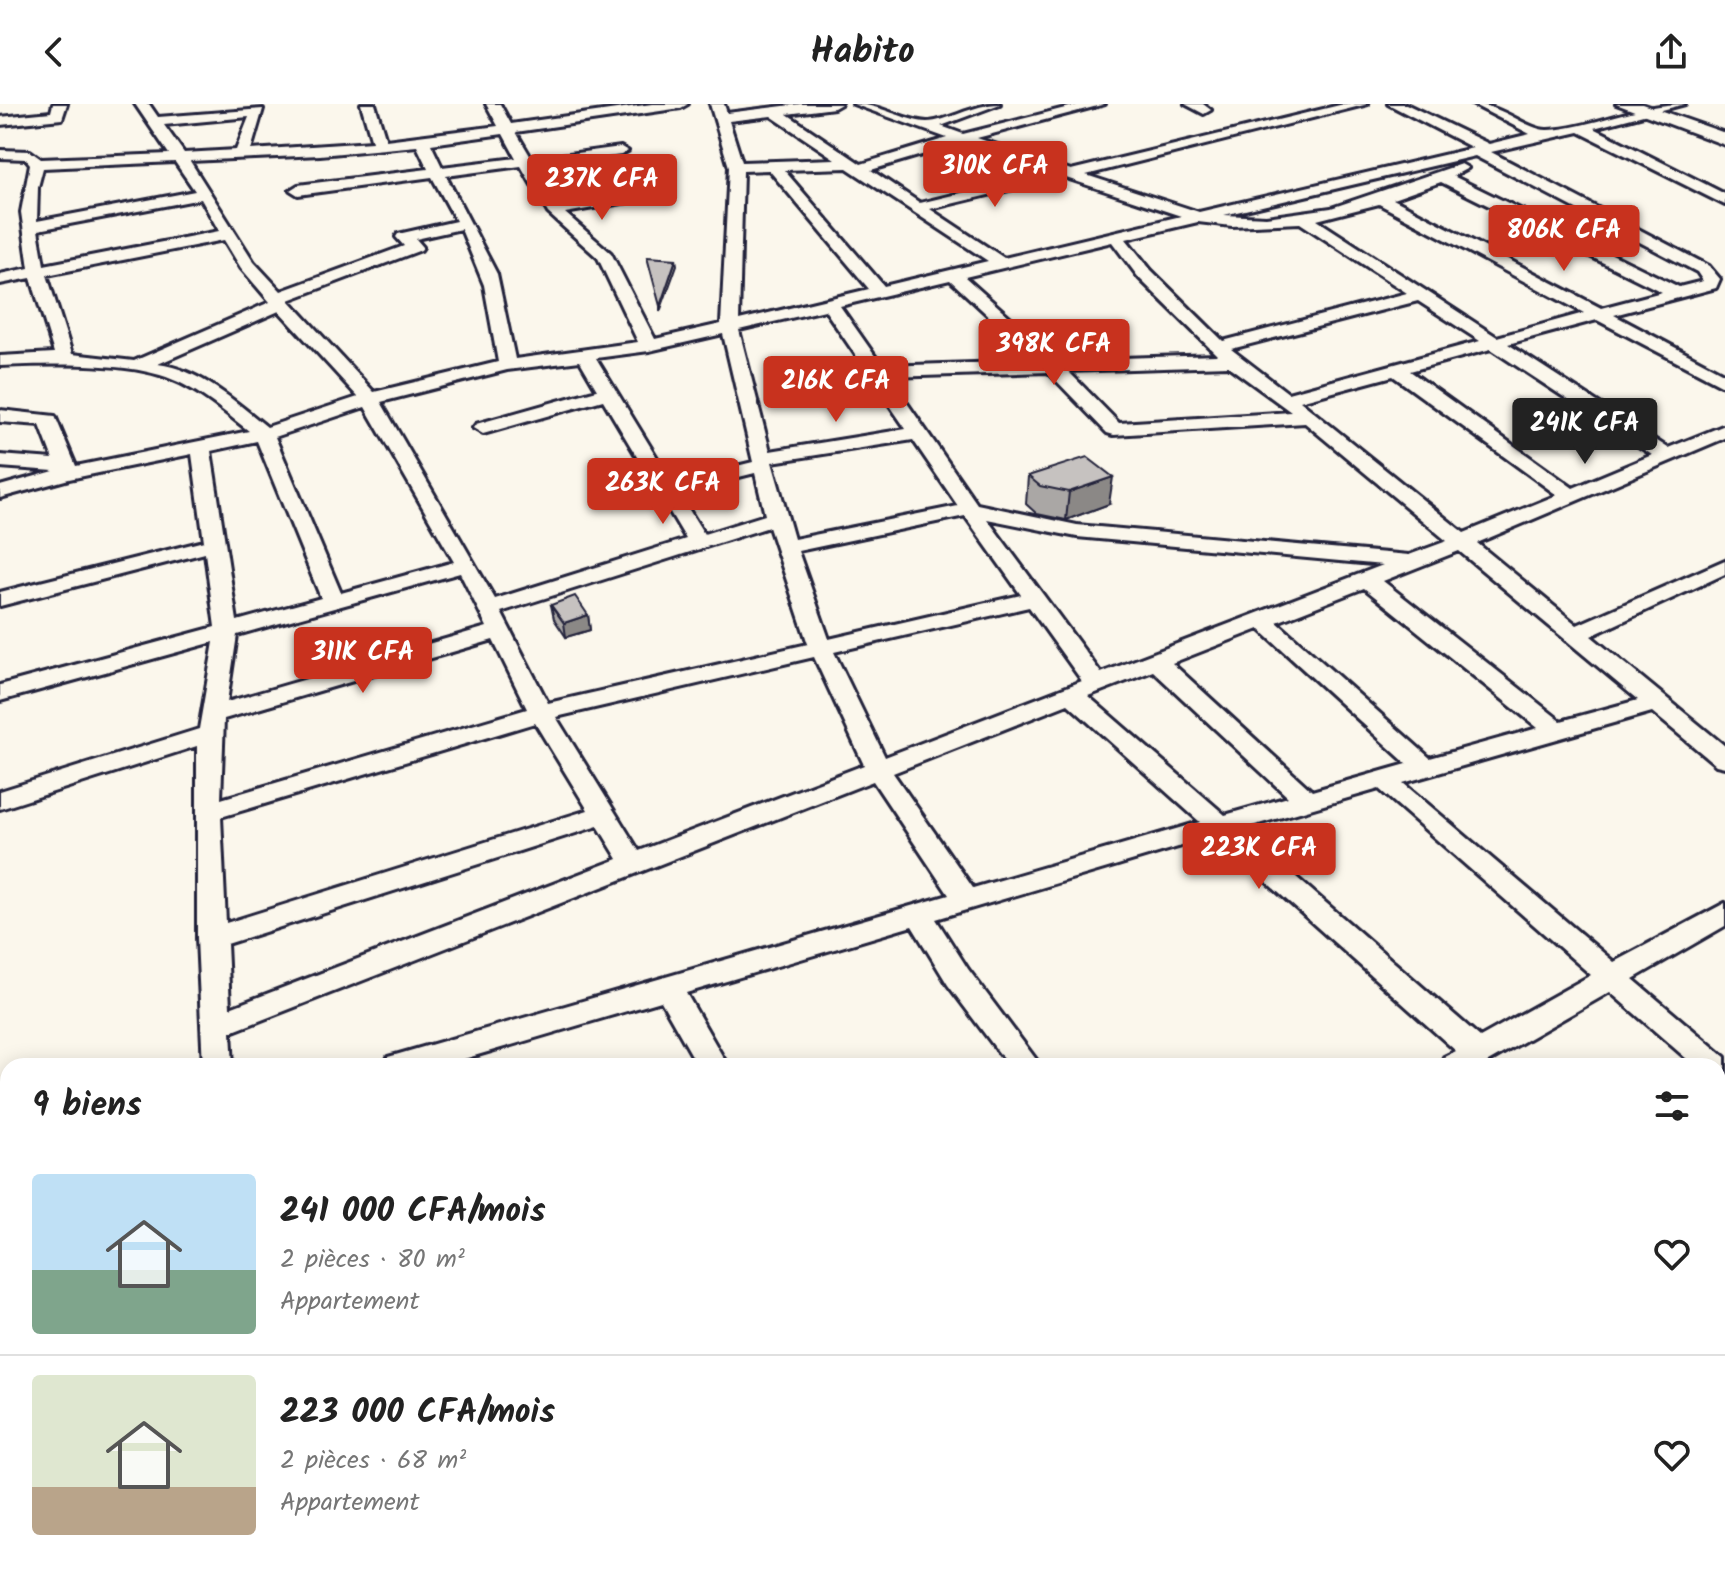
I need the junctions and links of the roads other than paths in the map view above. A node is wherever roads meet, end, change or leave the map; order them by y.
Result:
1 (60, 104) edge
2 (142, 104) edge
3 (368, 104) edge
4 (493, 104) edge
5 (681, 104) edge
6 (834, 104) edge
7 (860, 104) edge
8 (945, 104) edge
9 (993, 104) edge
10 (1098, 104) edge
11 (1273, 104) edge
12 (1361, 104) edge
13 (1395, 104) edge
14 (1479, 104) edge
15 (1625, 104) edge
16 (1678, 104) edge
17 (718, 111) edge
18 (1647, 111) junction
19 (775, 112) junction
20 (960, 114) junction
21 (1300, 119) junction
22 (0, 121) edge
23 (154, 122) junction
24 (928, 126) junction
25 (506, 127) junction
26 (1581, 127) junction
27 (1545, 136) junction
28 (962, 138) junction
29 (1725, 139) edge
30 (422, 141) junction
31 (380, 146) junction
32 (621, 151) dead end
33 (1484, 153) junction
34 (0, 154) edge
35 (242, 154) junction
36 (179, 157) junction
37 (527, 162) junction
38 (37, 164) junction
39 (773, 166) junction
40 (854, 166) junction
41 (736, 167) junction
42 (1068, 173) junction
43 (435, 174) junction
44 (1441, 176) junction
45 (298, 190) dead end
46 (205, 194) junction
47 (645, 194) dead end
48 (1720, 195) edge
49 (1383, 200) junction
50 (917, 208) junction
51 (553, 210) junction
52 (1198, 217) junction
53 (1302, 217) junction
54 (463, 224) junction
55 (29, 227) junction
56 (230, 234) junction
57 (1116, 237) junction
58 (1001, 263) junction
59 (39, 271) junction
60 (954, 275) junction
61 (0, 279) edge
62 (1700, 289) junction
63 (880, 292) junction
64 (1680, 294) junction
65 (1421, 295) junction
66 (278, 301) junction
67 (1725, 302) edge
68 (830, 304) junction
69 (1602, 316) junction
70 (730, 327) junction
71 (1495, 344) junction
72 (649, 346) junction
73 (1225, 354) junction
74 (586, 356) junction
75 (64, 358) junction
76 (0, 361) edge
77 (140, 365) junction
78 (507, 365) junction
79 (1053, 366) junction
80 (1397, 370) junction
81 (875, 372) junction
82 (1725, 381) edge
83 (609, 392) junction
84 (370, 399) junction
85 (1287, 399) junction
86 (0, 416) edge
87 (1310, 417) junction
88 (483, 428) dead end
89 (918, 433) junction
90 (1723, 433) edge
91 (264, 434) junction
92 (201, 448) junction
93 (1667, 456) junction
94 (0, 461) edge
95 (763, 462) junction
96 (66, 470) junction
97 (667, 489) junction
98 (0, 492) edge
99 (1572, 496) junction
100 (971, 509) junction
101 (776, 518) junction
102 (698, 542) junction
103 (1462, 542) junction
104 (213, 545) junction
105 (786, 547) junction
106 (1412, 562) junction
107 (467, 565) junction
108 (1725, 566) edge
109 (1367, 579) junction
110 (0, 599) edge
111 (1034, 599) junction
112 (333, 601) junction
113 (490, 608) junction
114 (1262, 620) junction
115 (227, 630) junction
116 (498, 631) junction
117 (1573, 636) junction
118 (820, 646) junction
119 (1156, 661) junction
120 (1097, 684) junction
121 (0, 693) edge
122 (1071, 694) junction
123 (1655, 703) junction
124 (541, 713) junction
125 (212, 724) junction
126 (1558, 731) junction
127 (1725, 759) edge
128 (1426, 768) junction
129 (878, 769) junction
130 (1384, 780) junction
131 (0, 800) edge
132 (1309, 802) junction
133 (208, 812) junction
134 (603, 815) junction
135 (1222, 825) junction
136 (634, 864) junction
137 (966, 899) junction
138 (918, 913) junction
139 (1725, 913) edge
140 (211, 938) junction
141 (1611, 978) junction
142 (667, 985) junction
143 (216, 1026) junction
144 (466, 1057) edge
145 (218, 1058) edge
146 (708, 1058) edge
147 (1020, 1058) edge
148 (1466, 1058) edge
149 (1469, 1058) edge
150 (1705, 1058) edge

1 - 22 street
2 - 23 street
3 - 31 street
4 - 25 street
5 - 25 street
6 - 19 street
7 - 24 street
8 - 20 street
9 - 20 street
10 - 28 street
11 - 21 street
12 - 21 street
13 - 33 street
14 - 27 street
15 - 18 main road
16 - 18 street
17 - 19 street
17 - 41 street
18 - 26 street
18 - 29 main road
19 - 40 street
20 - 24 street
21 - 42 street
23 - 35 street
23 - 36 street
24 - 28 street
25 - 30 street
25 - 37 street
26 - 27 street
26 - 48 street
27 - 33 street
28 - 40 street
28 - 42 street
30 - 31 street
30 - 43 street
31 - 35 street
32 - 37 street
33 - 44 street
33 - 52 street
33 - 62 street
34 - 38 street
35 - 36 street
36 - 38 street
36 - 46 street
37 - 43 street
37 - 51 street
38 - 55 street
39 - 40 street
39 - 41 street
39 - 63 street
40 - 50 street
41 - 70 street
42 - 50 street
42 - 52 street
43 - 45 street
43 - 54 street
44 - 49 street
44 - 64 street
46 - 55 street
46 - 56 street
47 - 51 street
49 - 53 street
49 - 69 street
50 - 58 street
51 - 72 street
52 - 53 street
52 - 57 street
53 - 65 street
54 - 66 street
54 - 78 street
55 - 59 street
56 - 59 street
56 - 66 street
57 - 58 street
57 - 73 street
58 - 60 street
59 - 61 street
59 - 75 street
60 - 63 street
60 - 79 street
62 - 64 street
62 - 67 street
63 - 68 street
64 - 69 street
65 - 71 street
65 - 73 street
66 - 77 street
66 - 84 street
68 - 70 street
68 - 81 street
69 - 71 street
69 - 82 street
70 - 72 street
70 - 95 street
71 - 80 street
71 - 93 street
72 - 74 street
73 - 79 street
73 - 85 street
74 - 78 street
74 - 83 street
75 - 76 street
75 - 77 street
77 - 91 street
78 - 84 street
79 - 81 street
79 - 87 street
80 - 85 street
80 - 99 street
81 - 89 street
83 - 88 street
83 - 97 street
84 - 91 street
84 - 107 street
85 - 87 street
86 - 96 street
87 - 103 street
89 - 95 street
89 - 100 street
90 - 93 street
91 - 92 street
91 - 112 street
92 - 96 street
92 - 104 street
93 - 99 street
94 - 96 street
95 - 97 street
95 - 101 street
96 - 98 street
97 - 102 street
99 - 103 street
100 - 105 street
100 - 106 street
100 - 111 street
101 - 102 street
101 - 105 street
102 - 113 street
103 - 106 street
103 - 117 street
104 - 110 street
104 - 115 street
105 - 118 street
106 - 109 street
107 - 112 street
107 - 113 street
108 - 117 street
109 - 114 street
109 - 126 street
111 - 118 street
111 - 120 street
112 - 115 street
113 - 116 street
114 - 119 street
114 - 128 street
115 - 121 street
115 - 125 street
116 - 124 street
116 - 125 street
117 - 123 street
118 - 124 street
118 - 129 street
119 - 120 street
119 - 132 street
120 - 122 street
122 - 129 street
122 - 135 street
123 - 126 street
123 - 127 street
124 - 133 street
124 - 134 street
125 - 131 street
125 - 133 street
126 - 128 street
128 - 130 street
129 - 136 street
129 - 137 street
130 - 132 street
130 - 141 street
132 - 135 street
133 - 140 street
134 - 136 street
134 - 140 street
135 - 137 street
135 - 148 street
136 - 143 street
137 - 138 street
138 - 142 street
138 - 147 street
139 - 141 street
140 - 143 street
141 - 149 street
141 - 150 street
142 - 144 street
142 - 146 street
143 - 145 street

